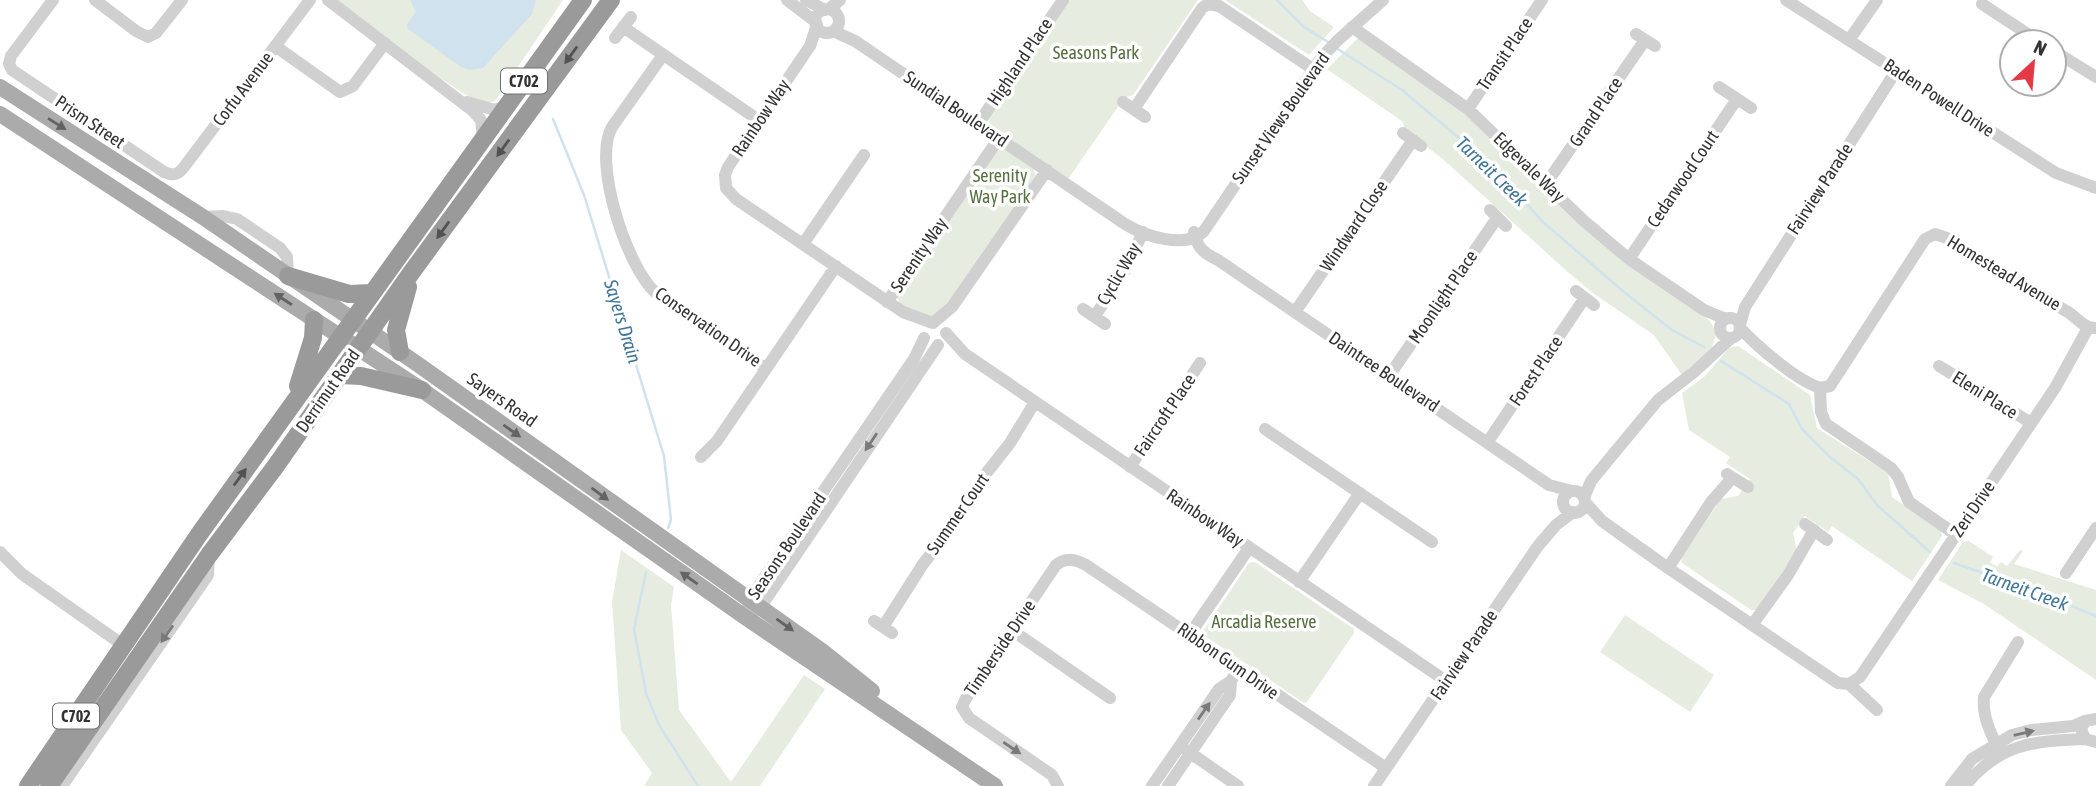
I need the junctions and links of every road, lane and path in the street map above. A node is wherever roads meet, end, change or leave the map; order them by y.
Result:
1 (53, 0) edge
2 (95, 0) edge
3 (182, 0) edge
4 (310, 0) edge
5 (328, 0) edge
6 (583, 0) edge
7 (611, 0) edge
8 (787, 0) edge
9 (806, 0) edge
10 (841, 0) edge
11 (1063, 0) edge
12 (1383, 0) edge
13 (1542, 0) edge
14 (1786, 0) edge
15 (1877, 0) edge
16 (1982, 4) dead end
17 (832, 20) junction
18 (816, 23) junction
19 (623, 27) dead end
20 (1352, 27) junction
21 (2019, 28) edge
22 (1646, 40) dead end
23 (1849, 40) junction
24 (385, 43) junction
25 (275, 46) junction
26 (810, 46) junction
27 (663, 55) junction
28 (2068, 60) edge
29 (1313, 69) junction
30 (1896, 71) junction
31 (2096, 77) edge
32 (0, 87) edge
33 (1719, 87) dead end
34 (452, 93) junction
35 (1737, 99) junction
36 (506, 106) junction
37 (1751, 108) dead end
38 (1134, 109) dead end
39 (1468, 109) junction
40 (0, 114) edge
41 (760, 121) junction
42 (978, 124) junction
43 (483, 138) junction
44 (999, 138) junction
45 (1412, 140) dead end
46 (864, 155) dead end
47 (1047, 170) junction
48 (173, 175) joint
49 (1546, 184) junction
50 (2096, 188) edge
51 (1498, 218) dead end
52 (1143, 232) junction
53 (1196, 236) junction
54 (803, 244) junction
55 (1629, 259) junction
56 (836, 266) junction
57 (411, 273) junction
58 (288, 276) junction
59 (371, 293) junction
60 (1585, 298) dead end
61 (887, 302) junction
62 (952, 307) junction
63 (903, 312) junction
64 (1295, 312) junction
65 (1094, 316) dead end
66 (314, 320) junction
67 (352, 320) junction
68 (933, 323) junction
69 (1730, 328) junction
70 (2092, 328) edge
71 (370, 332) junction
72 (946, 332) junction
73 (924, 336) junction
74 (340, 337) junction
75 (939, 345) junction
76 (358, 349) junction
77 (400, 352) junction
78 (965, 354) junction
79 (1200, 363) dead end
80 (1939, 366) dead end
81 (766, 369) junction
82 (340, 375) junction
83 (1389, 376) junction
84 (1820, 388) junction
85 (422, 390) junction
86 (293, 402) junction
87 (1035, 402) junction
88 (2031, 423) junction
89 (1265, 429) dead end
90 (1487, 443) junction
91 (545, 454) junction
92 (701, 457) dead end
93 (1129, 467) junction
94 (535, 470) junction
95 (1748, 486) dead end
96 (1360, 493) junction
97 (1574, 502) junction
98 (2096, 528) edge
99 (1955, 534) junction
100 (1827, 540) dead end
101 (1432, 542) dead end
102 (1249, 548) junction
103 (0, 552) edge
104 (209, 555) junction
105 (1068, 559) joint
106 (1668, 568) junction
107 (2066, 573) dead end
108 (1299, 582) junction
109 (755, 604) junction
110 (745, 617) junction
111 (1752, 625) junction
112 (883, 627) dead end
113 (1013, 631) junction
114 (1190, 634) junction
115 (2018, 643) dead end
116 (131, 650) junction
117 (1239, 668) junction
118 (1446, 681) junction
119 (1849, 684) junction
120 (1110, 698) dead end
121 (1877, 710) dead end
122 (2091, 717) edge
123 (2091, 740) edge
124 (56, 745) junction
125 (83, 746) junction
126 (1998, 749) junction
127 (1185, 750) junction
128 (967, 767) junction
129 (1386, 768) junction
130 (28, 786) edge
131 (50, 786) edge
132 (62, 786) edge
133 (995, 786) edge
134 (1058, 786) edge
135 (1152, 786) edge
136 (1168, 786) edge
137 (1238, 786) edge
138 (1374, 786) edge
139 (1951, 786) edge
140 (1965, 786) edge

1 - 48 street, Prism Street
2 - 3 street
4 - 25 street, Corfu Avenue
5 - 24 street
6 - 36 highway, Derrimut Road / C702
7 -> 57 highway, Derrimut Road / C702
8 - 18 street
9 - 17 street, Sundial Boulevard
10 - 17 street, Rainbow Way
11 - 42 street, Highland Place
12 - 20 street, Sunset Views Boulevard
13 - 39 street, Transit Place
14 - 23 street, Baden Powell Drive
15 - 23 street
16 - 21 street
17 - 18 street, Rainbow Way
17 - 26 street, Rainbow Way
17 - 42 street, Sundial Boulevard
18 - 26 street, Rainbow Way
19 - 27 street
20 - 29 street, Sunset Views Boulevard
20 - 39 street, Edgevale Way
22 - 49 street, Grand Place
23 - 30 street, Baden Powell Drive
24 - 25 street
24 - 34 street
25 - 48 street, Corfu Avenue
26 - 41 street, Rainbow Way
27 - 41 street
27 - 81 street, Conservation Drive
28 - 31 street
29 - 38 street
29 - 53 street, Sunset Views Boulevard
30 - 50 street, Baden Powell Drive
30 - 69 street, Fairview Parade
32 -> 58 main road, Sayers Road
33 - 35 street
34 - 36 street
34 - 43 street
35 - 37 street
35 - 55 street, Cedarwood Court
36 - 43 highway, Derrimut Road / C702
39 - 49 street, Edgevale Way
66 -> 40 main road, Sayers Road
41 - 54 street, Rainbow Way
42 - 44 street, Sundial Boulevard
43 - 59 highway, Derrimut Road / C702
44 - 47 street, Sundial Boulevard
44 - 61 street, Serenity Way
45 - 64 street, Windward Close
46 - 54 street
47 - 52 street, Sundial Boulevard
47 - 62 street
49 - 55 street, Edgevale Way
51 - 83 street, Moonlight Place
52 - 53 street, Sundial Boulevard
52 - 65 street, Cyclic Way
53 - 64 street, Daintree Boulevard
54 - 56 street, Rainbow Way
55 - 69 street, Edgevale Way
56 - 61 street, Rainbow Way
56 - 81 street, Conservation Drive
57 - 71 highway, Derrimut Road / C702
57 - 77 highway
58 - 59 highway
58 - 67 main road, Sayers Road
59 - 67 highway, Derrimut Road / C702
60 - 90 street, Forest Place
61 - 63 street, Rainbow Way
62 - 68 street
62 - 72 street
63 - 68 street, Rainbow Way
63 - 73 street, Rainbow Way
64 - 83 street, Daintree Boulevard
66 - 74 main road, Sayers Road
66 - 86 highway
67 - 71 main road, Sayers Road
67 - 74 highway, Derrimut Road / C702
68 - 72 street
68 - 73 street
69 - 84 street, Edgevale Way
69 - 97 street, Fairview Parade
70 - 84 street, Homestead Avenue
70 - 88 street, Zeri Drive
71 - 76 highway, Derrimut Road / C702
71 - 77 main road, Sayers Road
72 - 75 street
72 - 78 street, Rainbow Way
73 - 75 street
73 - 109 street, Seasons Boulevard
74 - 76 main road, Sayers Road
74 - 86 highway, Derrimut Road / C702
75 - 78 street, Rainbow Way
75 -> 109 street, Seasons Boulevard
76 - 82 highway, Derrimut Road / C702
76 - 85 main road, Sayers Road
77 -> 91 main road, Sayers Road
78 - 87 street, Rainbow Way
79 - 93 street, Faircroft Place
80 - 88 street, Eleni Place
81 - 92 street
82 - 85 highway
82 - 104 highway, Derrimut Road / C702
83 - 90 street, Daintree Boulevard
84 - 99 street
85 - 94 main road, Sayers Road
116 -> 86 highway, Derrimut Road / C702
87 - 93 street, Rainbow Way
87 - 112 street, Summer Court
88 - 99 street, Zeri Drive
89 - 96 street
90 - 97 street, Daintree Boulevard
91 - 94 main road
91 -> 109 main road, Sayers Road
93 - 102 street, Rainbow Way
110 -> 94 main road, Sayers Road
95 - 106 street
96 - 101 street
96 - 108 street
97 - 106 street, Daintree Boulevard
97 - 118 street, Fairview Parade
98 - 107 street
99 - 119 street, Zeri Drive
100 - 111 street
102 - 108 street, Rainbow Way
102 - 114 street
103 - 116 street
104 - 116 highway, Derrimut Road / C702
104 -> 125 street
105 - 113 street, Timberside Drive
105 - 114 street, Ribbon Gum Drive
106 - 111 street, Daintree Boulevard
108 - 118 street, Rainbow Way
109 - 110 street, Seasons Boulevard
109 -> 128 main road, Sayers Road
110 - 128 main road, Sayers Road
111 - 119 street, Daintree Boulevard
113 - 120 street
113 -> 134 street, Timberside Drive
114 - 117 street, Ribbon Gum Drive
115 - 126 street
116 - 124 highway, Derrimut Road / C702
116 - 125 highway, Derrimut Road / C702
117 - 127 street
117 - 129 street, Ribbon Gum Drive
118 - 129 street, Fairview Parade
119 - 121 street, Daintree Boulevard
122 - 123 street
126 -> 122 street
123 - 126 street
124 - 125 highway
124 - 130 highway, Derrimut Road / C702
125 - 131 highway, Derrimut Road / C702
125 - 132 street
126 - 139 street
126 - 140 street
127 - 135 street
127 - 136 street
127 - 137 street
128 - 133 main road, Sayers Road
129 - 138 street, Fairview Parade

